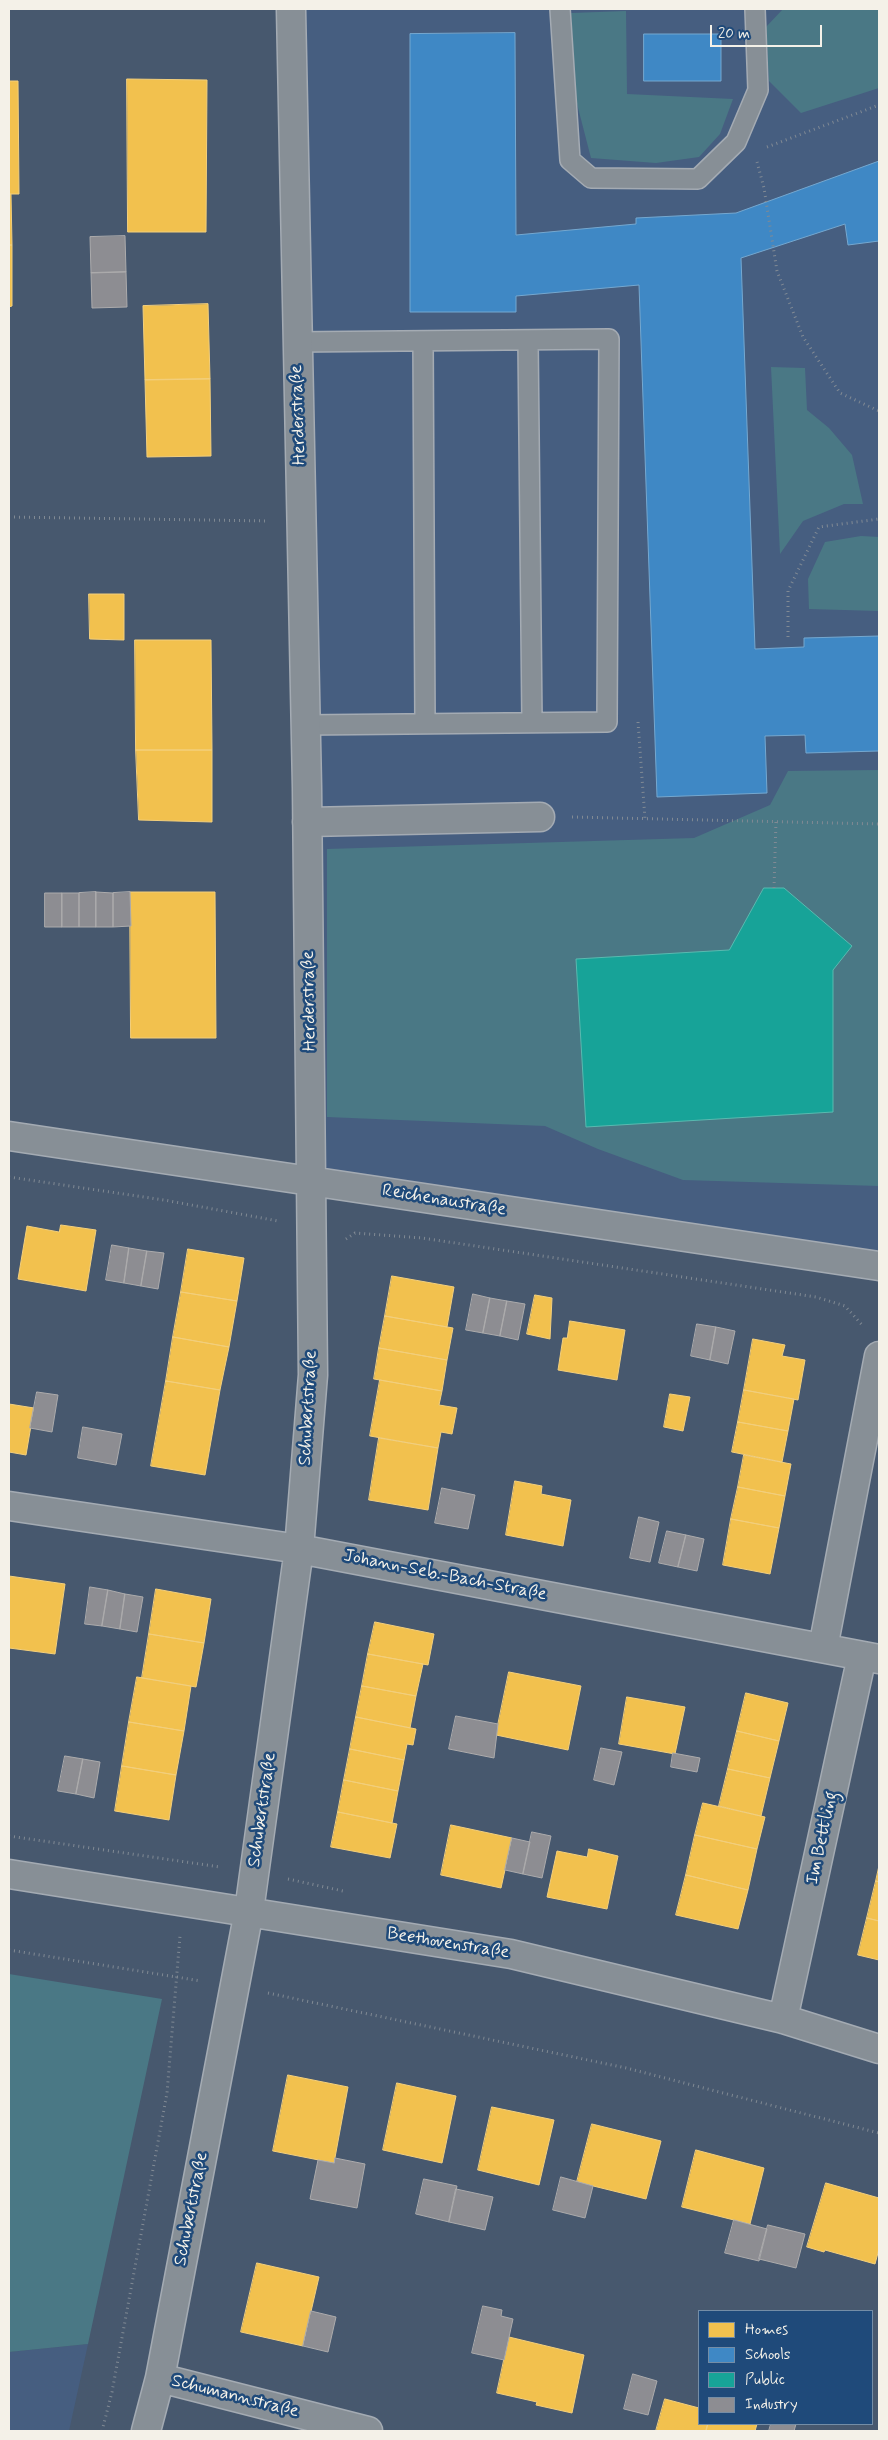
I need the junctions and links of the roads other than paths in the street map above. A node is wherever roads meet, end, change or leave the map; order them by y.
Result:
1 (291, 9) edge
2 (560, 9) edge
3 (755, 9) edge
4 (528, 340) junction
5 (423, 341) junction
6 (297, 342) junction
7 (532, 722) junction
8 (426, 723) junction
9 (305, 725) junction
10 (540, 817) road end
11 (308, 822) junction
12 (9, 1136) edge
13 (312, 1181) junction
14 (879, 1266) edge
15 (879, 1356) edge
16 (9, 1506) edge
17 (299, 1549) junction
18 (822, 1648) junction
19 (871, 1658) edge
20 (9, 1874) edge
21 (249, 1911) junction
22 (783, 2019) junction
23 (879, 2049) edge
24 (160, 2378) junction
25 (146, 2431) edge
26 (368, 2431) edge

1 - 6 street, Herderstraße
2 - 3 lane
4 - 5 lane
4 - 7 lane
4 - 7 lane
5 - 6 lane
5 - 8 lane
6 - 9 street, Herderstraße
7 - 8 lane
8 - 9 lane
9 - 11 street, Herderstraße
10 - 11 street
11 - 13 street, Herderstraße
12 - 13 street, Reichenaustraße
13 - 14 street, Reichenaustraße
13 - 17 street, Schubertstraße
15 - 18 street
16 - 17 street, Johann-Seb.-Bach-Straße
17 - 18 street, Johann-Seb.-Bach-Straße
17 - 21 street, Schubertstraße
18 - 19 street, Johann-Seb.-Bach-Straße
19 - 22 street, Im Bettling
20 - 21 street, Beethovenstraße
21 - 22 street, Beethovenstraße
21 - 24 street, Schubertstraße
22 - 23 street, Beethovenstraße
24 - 25 street, Schubertstraße
24 - 26 street, Schumannstraße

